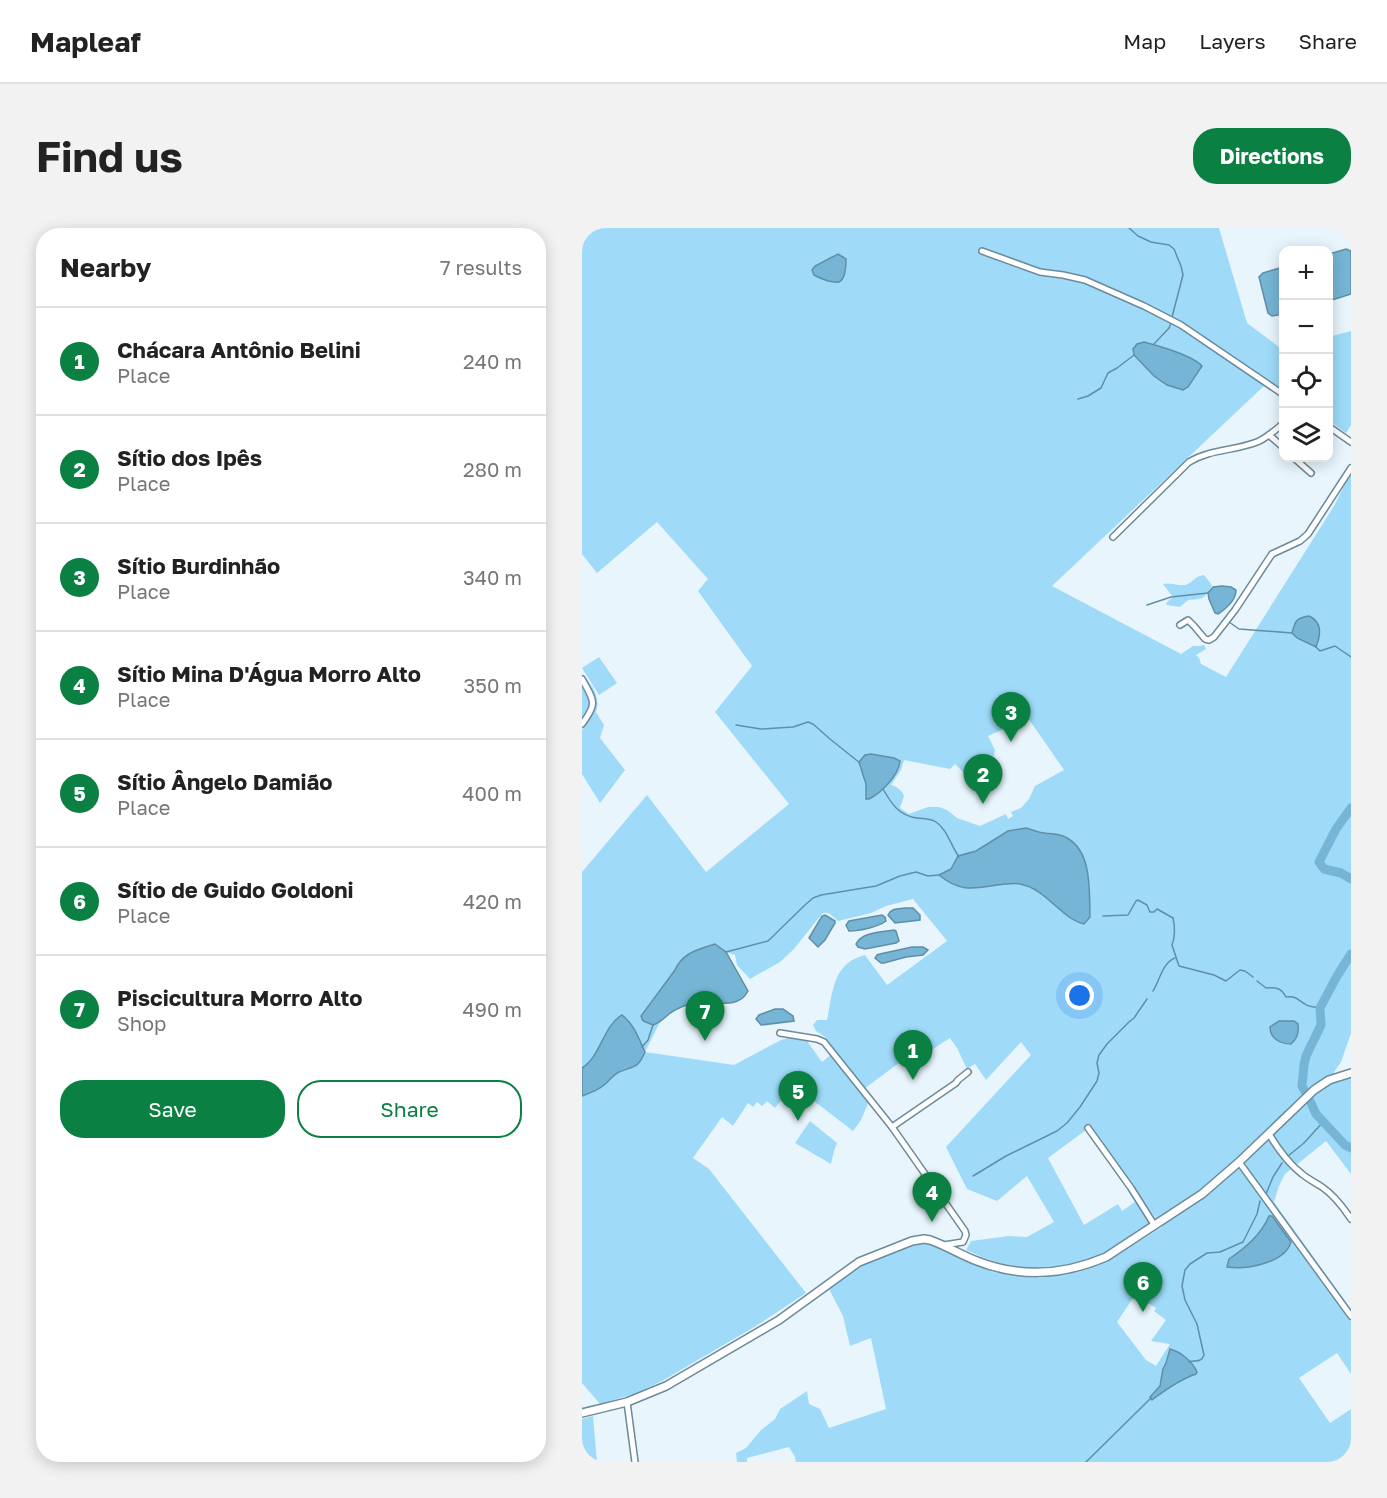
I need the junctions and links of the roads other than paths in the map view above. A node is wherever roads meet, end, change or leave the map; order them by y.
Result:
1 (982, 251) dead end
2 (1279, 392) edge
3 (1279, 427) edge
4 (1333, 429) edge
5 (1269, 435) junction
6 (1351, 442) edge
7 (1279, 444) edge
8 (1299, 462) edge
9 (1351, 468) edge
10 (1311, 472) dead end
11 (1113, 537) dead end
12 (1180, 625) dead end
13 (582, 679) edge
14 (582, 724) edge
15 (780, 1033) dead end
16 (969, 1072) dead end
17 (1351, 1073) edge
18 (892, 1127) junction
19 (1088, 1128) dead end
20 (1269, 1134) junction
21 (1239, 1162) junction
22 (1351, 1219) edge
23 (1155, 1226) junction
24 (942, 1245) junction
25 (1351, 1316) edge
26 (627, 1402) junction
27 (582, 1413) edge
28 (635, 1462) edge

1 - 2 street
3 - 5 street
4 - 6 street
5 - 7 street
5 - 11 street
8 - 10 street
9 - 12 street
13 - 14 street
15 - 18 street
16 - 18 street
17 - 20 main road
18 - 24 street
19 - 23 street
20 - 21 main road
20 - 22 street
21 - 23 main road
21 - 25 street
23 - 24 main road
24 - 26 main road
26 - 27 main road
26 - 28 street

